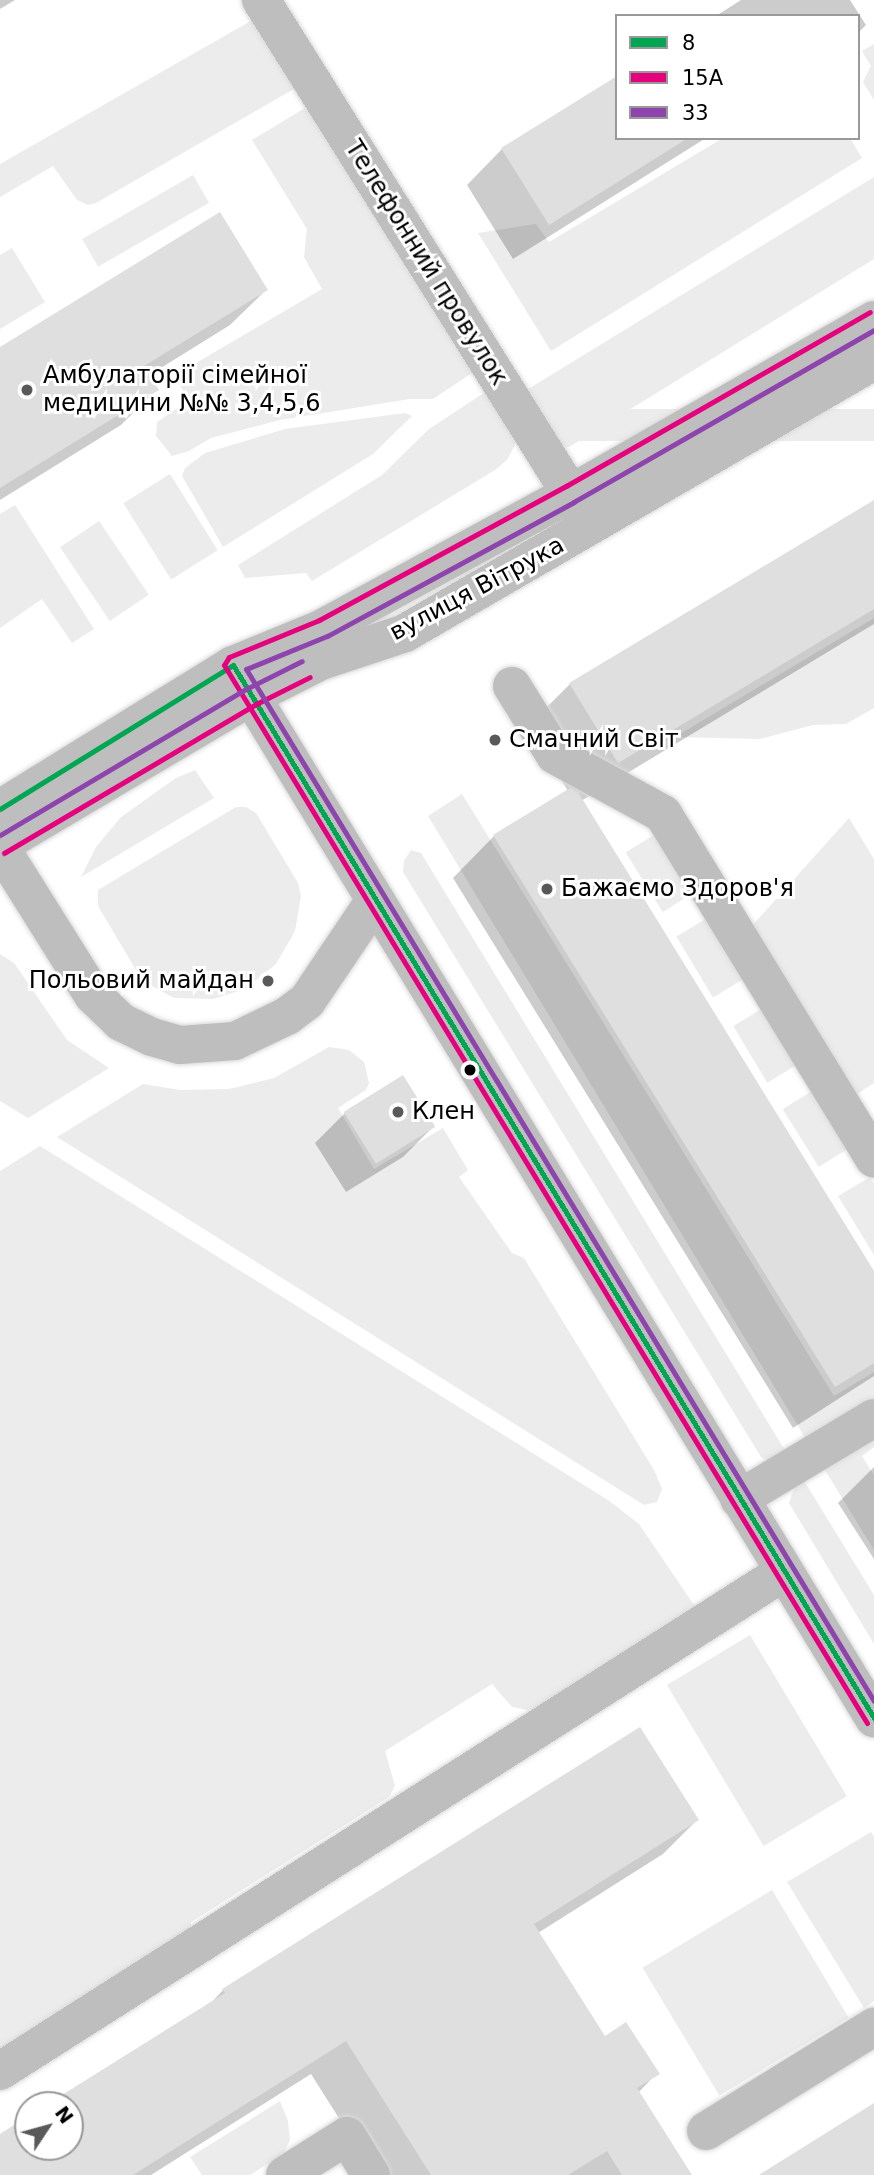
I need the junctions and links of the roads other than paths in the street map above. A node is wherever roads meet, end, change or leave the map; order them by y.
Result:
1 (261, 0) edge
2 (874, 320) edge
3 (874, 361) edge
4 (570, 494) junction
5 (591, 527) junction
6 (242, 680) junction
7 (512, 686) dead end
8 (0, 809) edge
9 (0, 846) edge
10 (375, 900) junction
11 (874, 1158) edge
12 (874, 1418) edge
13 (739, 1499) junction
14 (784, 1572) junction
15 (874, 1718) edge
16 (874, 2027) edge
17 (0, 2071) edge
18 (706, 2132) dead end
19 (285, 2175) edge
20 (371, 2175) edge

1 - 4 street, Телефонний провулок
2 - 4 street, вулиця Вітрука
3 - 5 street, вулиця Вітрука
4 - 5 street, Телефонний провулок
4 - 6 street, вулиця Вітрука
5 - 6 street, вулиця Вітрука
6 - 8 street, вулиця Вітрука
6 - 9 street, вулиця Вітрука
6 - 10 street
7 - 11 street
9 - 10 street
10 - 13 street
12 - 13 street
13 - 14 street
14 - 15 street
14 - 17 street
16 - 18 street
19 - 20 street

